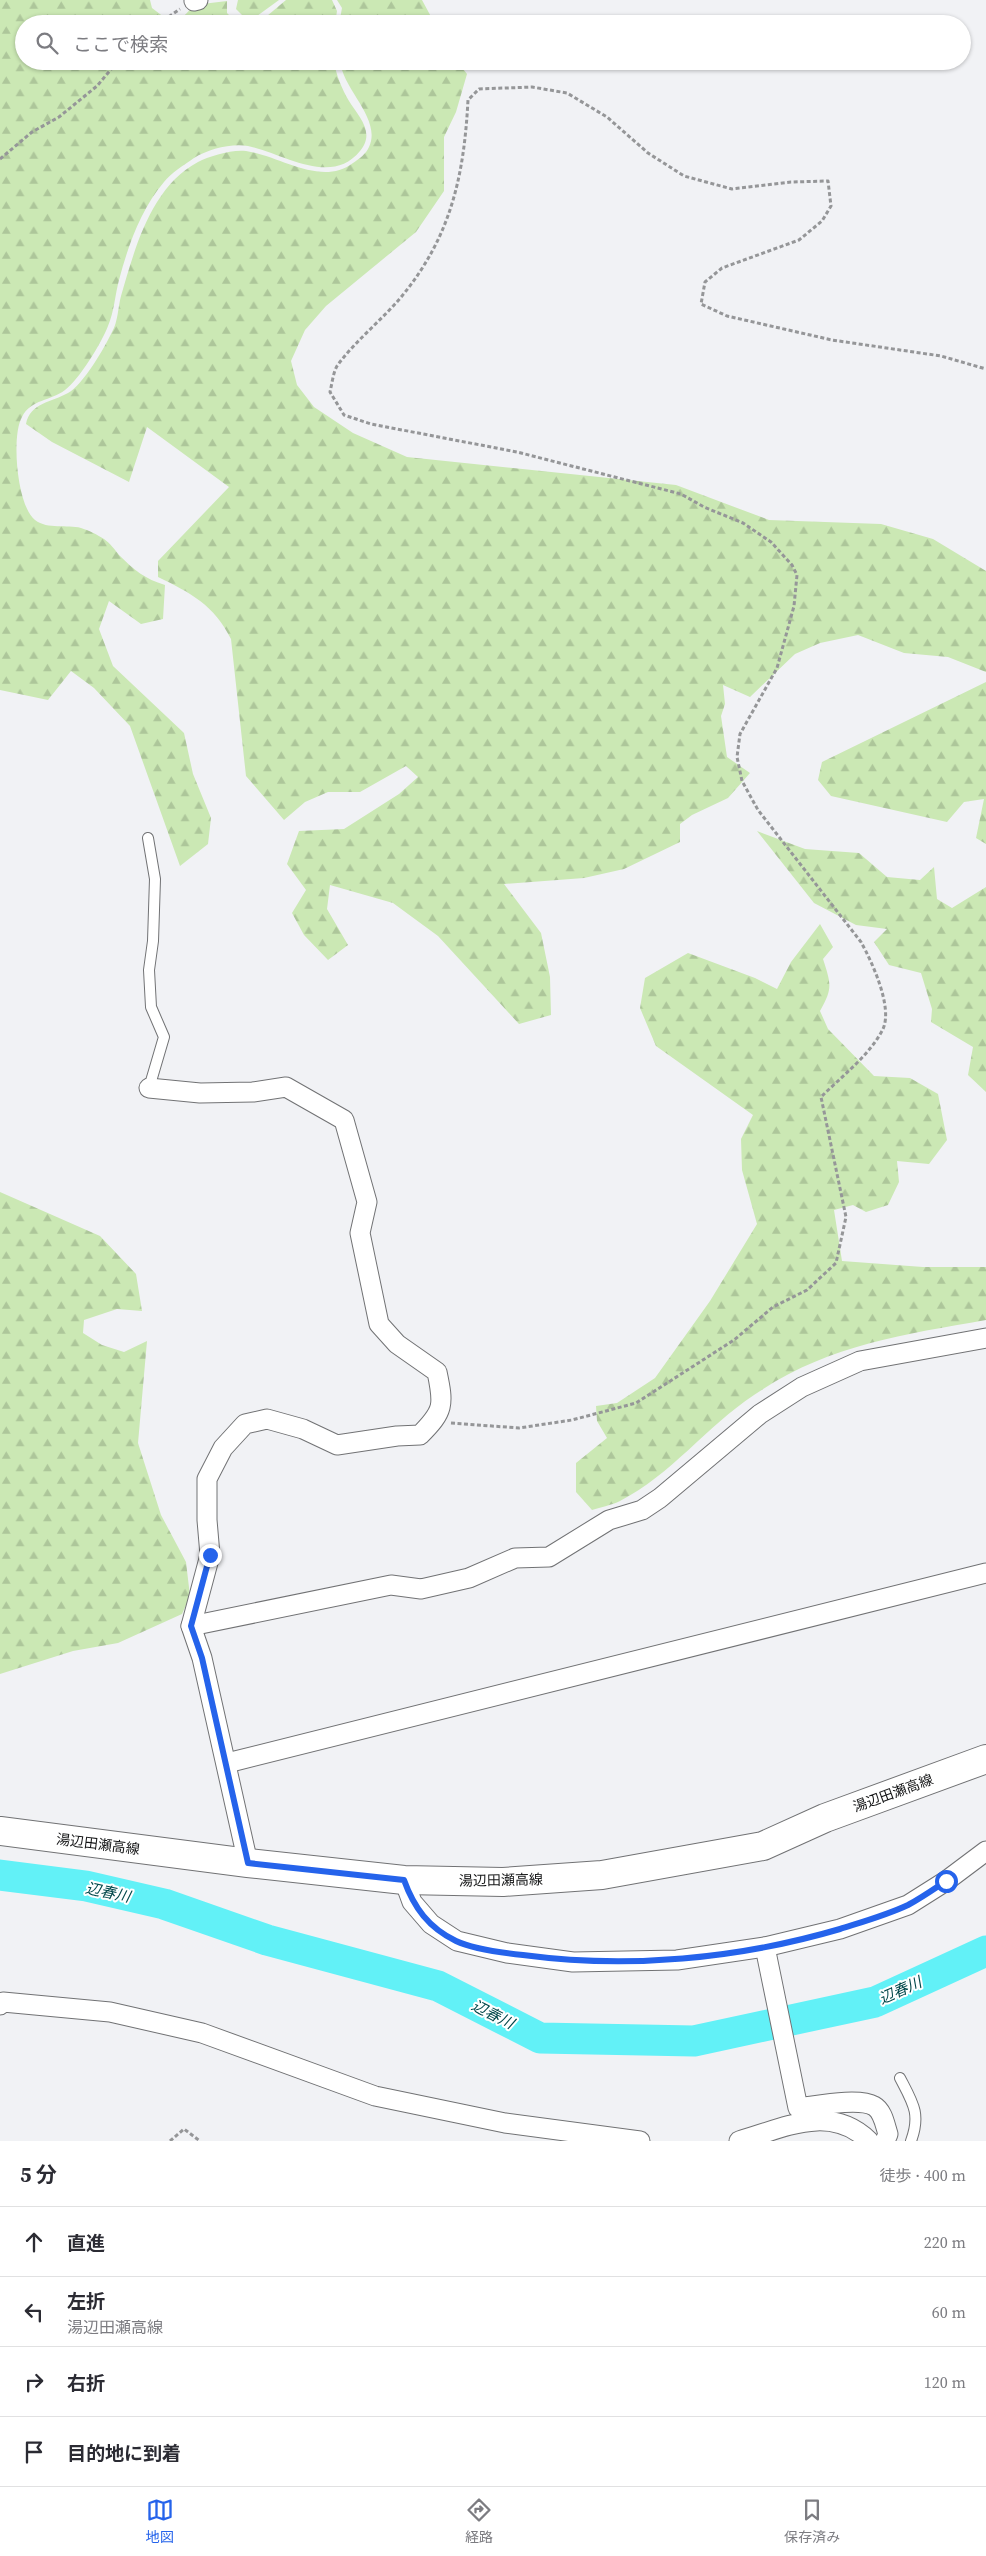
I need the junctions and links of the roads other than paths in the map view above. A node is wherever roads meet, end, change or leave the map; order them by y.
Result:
1 (148, 838) dead end
2 (149, 1088) joint
3 (986, 1338) edge
4 (986, 1573) edge
5 (191, 1626) junction
6 (986, 1759) edge
7 (227, 1763) junction
8 (0, 1831) edge
9 (986, 1851) edge
10 (248, 1863) junction
11 (404, 1880) junction
12 (767, 1953) junction
13 (0, 2005) edge
14 (900, 2078) dead end
15 (640, 2141) edge
16 (739, 2141) edge
17 (869, 2141) edge
18 (885, 2141) edge
19 (911, 2141) edge

1 - 2 lane
2 - 5 street
3 - 5 street
4 - 7 street
5 - 7 street
6 - 11 main road, 湯辺田瀬高線
7 - 10 street
8 - 10 main road, 湯辺田瀬高線
9 - 12 street
10 - 11 main road, 湯辺田瀬高線
11 - 12 street
12 - 18 street
13 - 15 street
14 - 19 lane
16 - 17 street

